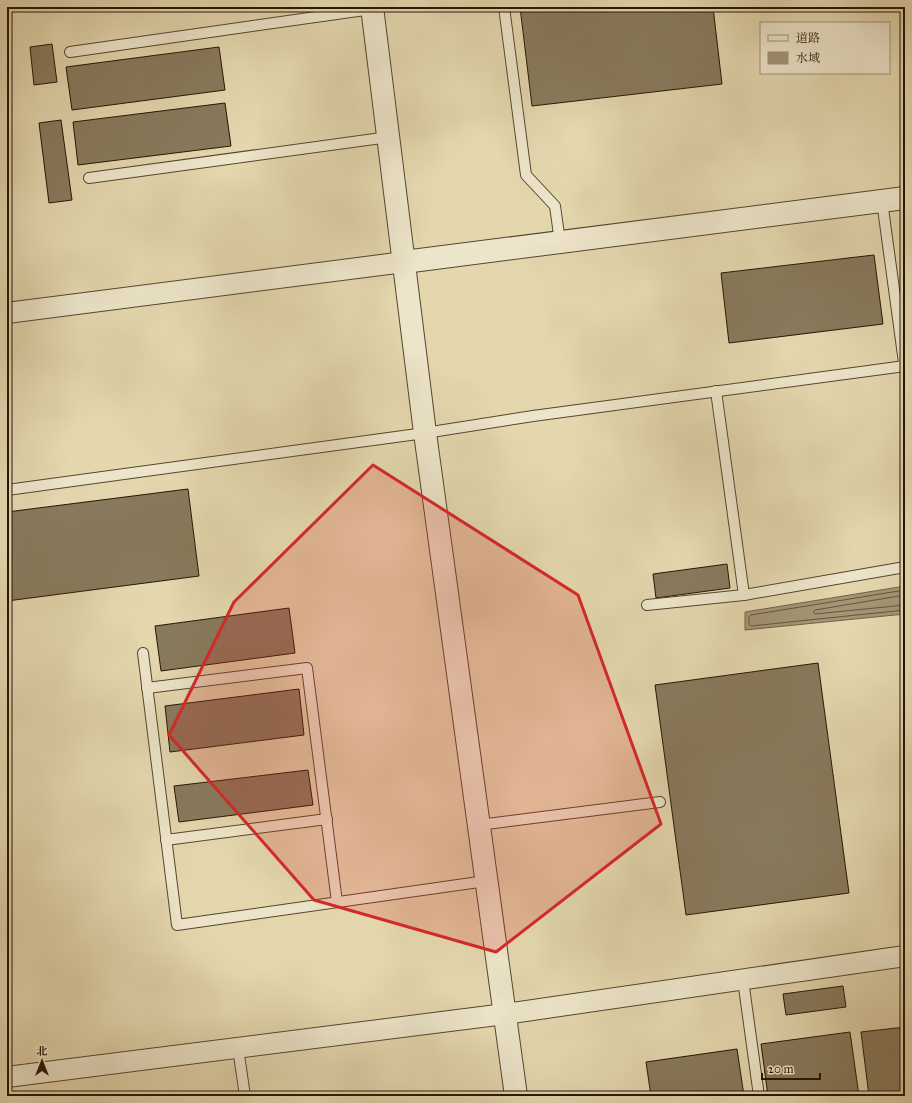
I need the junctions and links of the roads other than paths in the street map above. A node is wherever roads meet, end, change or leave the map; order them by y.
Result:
1 (504, 7) edge
2 (372, 8) edge
3 (70, 52) dead end
4 (389, 137) junction
5 (88, 178) dead end
6 (905, 198) edge
7 (882, 201) junction
8 (560, 242) junction
9 (404, 262) junction
10 (7, 313) edge
11 (905, 367) edge
12 (716, 391) junction
13 (425, 434) junction
14 (7, 490) edge
15 (905, 567) edge
16 (744, 595) junction
17 (647, 605) dead end
18 (143, 653) dead end
19 (147, 688) junction
20 (660, 802) dead end
21 (326, 819) junction
22 (479, 825) junction
23 (166, 840) junction
24 (486, 881) junction
25 (337, 902) junction
26 (905, 956) edge
27 (743, 980) junction
28 (505, 1014) junction
29 (238, 1048) junction
30 (7, 1077) edge
31 (245, 1096) edge
32 (516, 1096) edge
33 (759, 1096) edge

1 - 8 lane
2 - 3 lane
2 - 4 street
4 - 5 lane
4 - 9 street
6 - 7 street
7 - 8 street
7 - 11 lane
8 - 9 street
9 - 10 street
9 - 13 street
11 - 12 lane
12 - 13 lane
12 - 16 lane
13 - 14 lane
13 - 22 street
15 - 16 lane
16 - 17 lane
18 - 19 lane
19 - 21 lane
19 - 23 lane
20 - 22 lane
21 - 23 lane
21 - 25 lane
22 - 24 street
23 - 25 lane
24 - 25 lane
24 - 28 street
26 - 27 street
27 - 28 street
27 - 33 lane
28 - 29 street
28 - 32 street
29 - 30 street
29 - 31 lane

